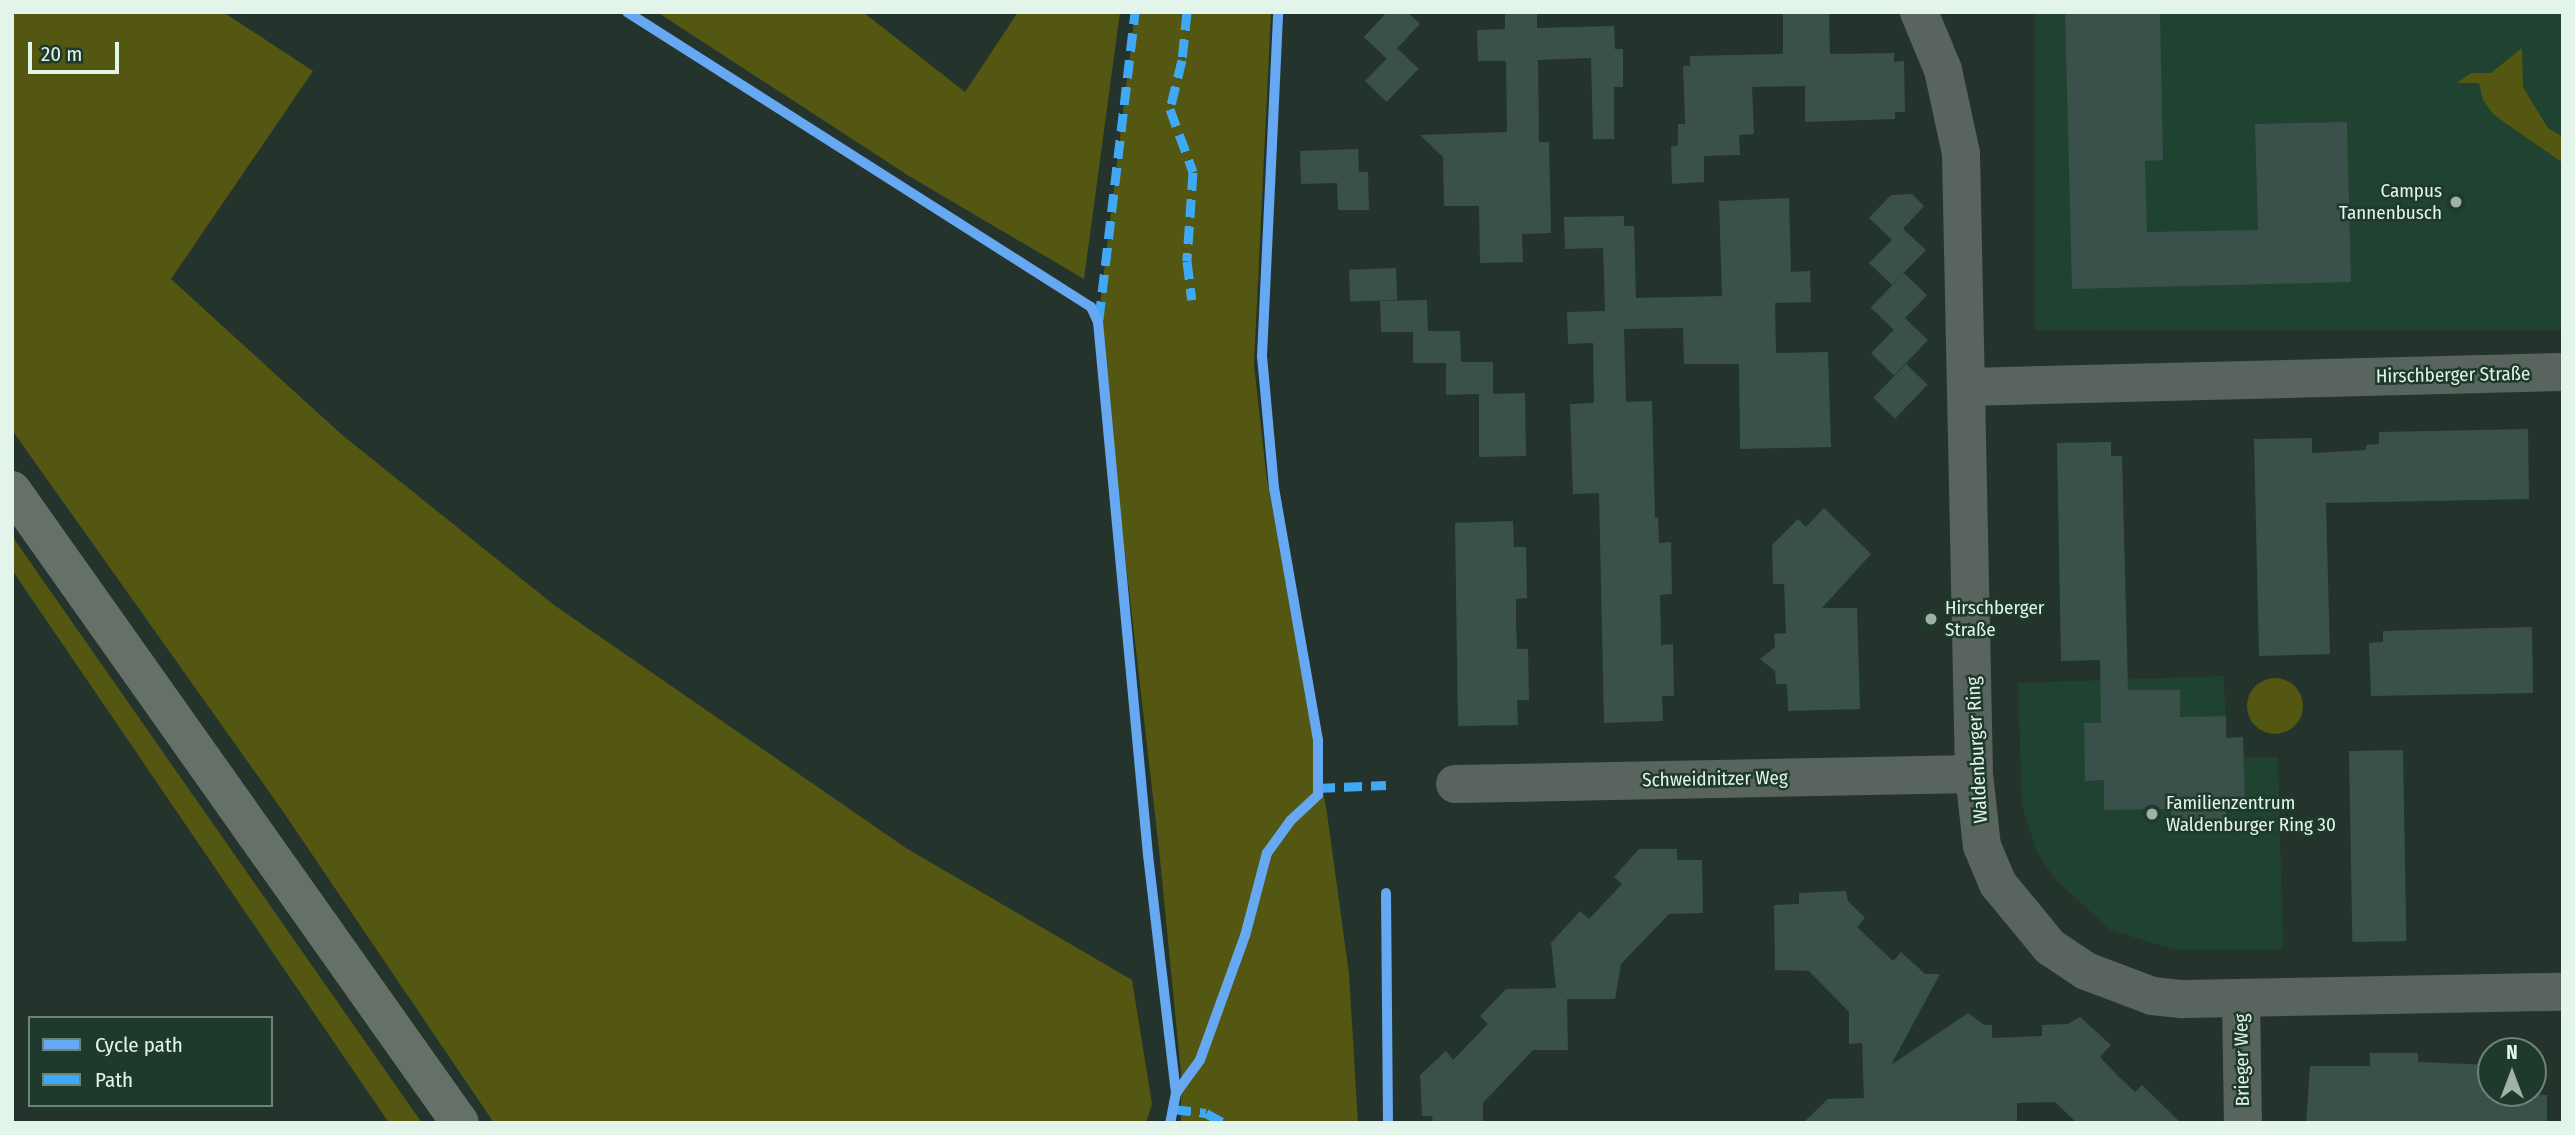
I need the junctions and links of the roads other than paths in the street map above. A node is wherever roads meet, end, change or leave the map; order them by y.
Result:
1 (1919, 12) edge
2 (2563, 372) edge
3 (1966, 387) junction
4 (12, 490) edge
5 (1974, 774) junction
6 (1455, 784) dead end
7 (2563, 992) edge
8 (2241, 998) junction
9 (460, 1123) edge
10 (2243, 1123) edge

1 - 3 street, Waldenburger Ring
2 - 3 street, Hirschberger Straße
3 - 5 street, Waldenburger Ring
4 - 9 main road
5 - 6 street, Schweidnitzer Weg
5 - 8 street, Waldenburger Ring
7 - 8 street, Waldenburger Ring
8 - 10 street, Brieger Weg

